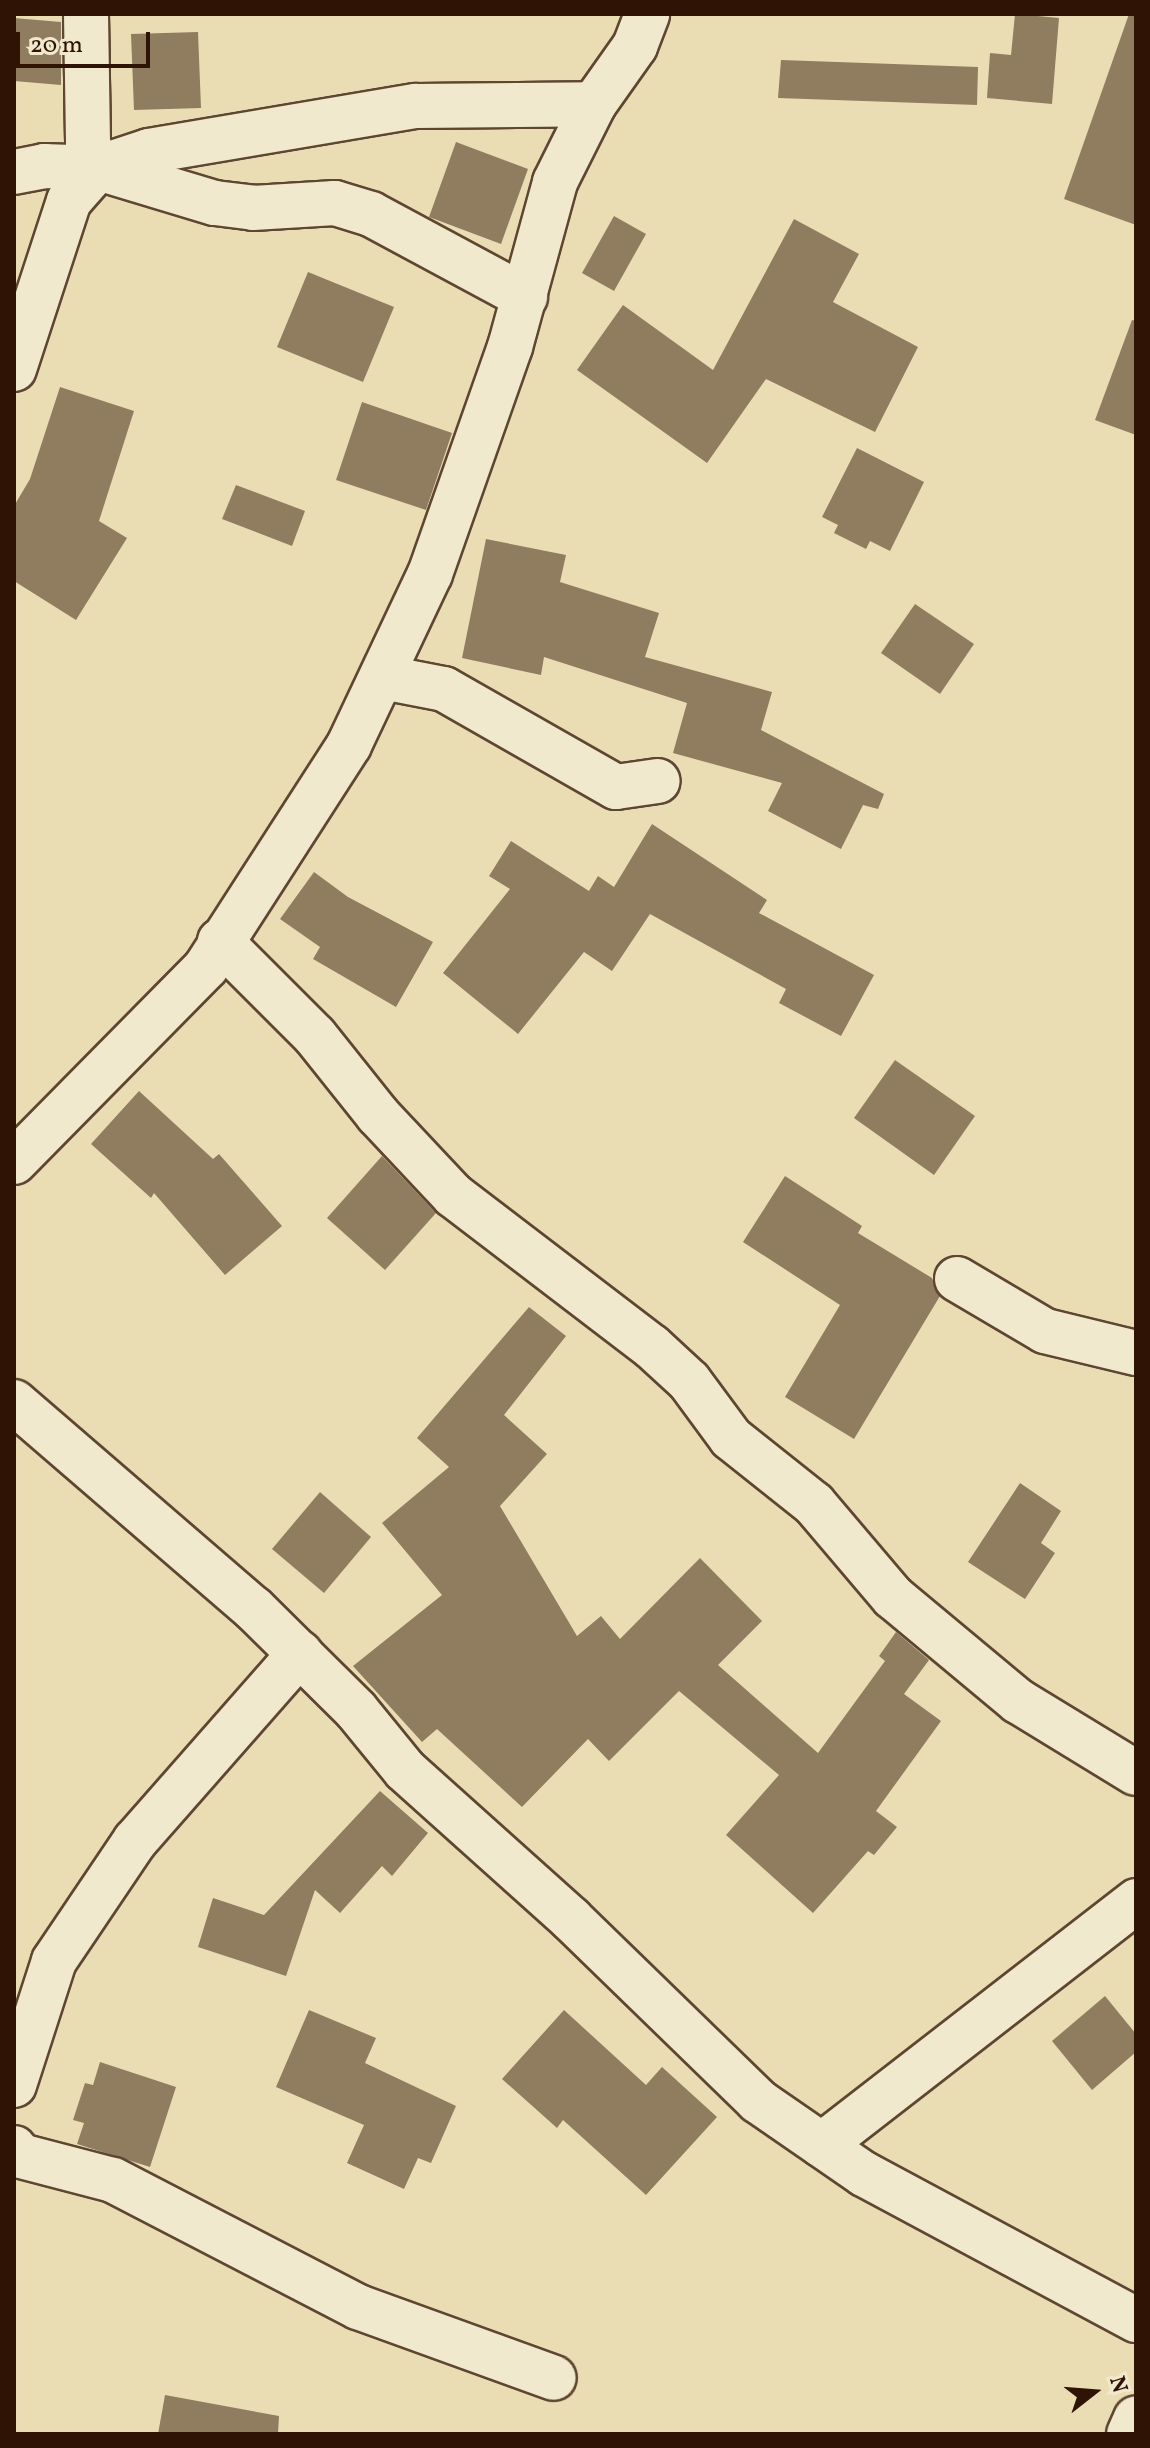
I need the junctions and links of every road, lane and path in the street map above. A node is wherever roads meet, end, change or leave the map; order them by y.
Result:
1 (86, 14) edge
2 (647, 14) edge
3 (594, 104) junction
4 (98, 168) junction
5 (14, 172) edge
6 (525, 297) junction
7 (14, 369) edge
8 (382, 677) junction
9 (658, 781) dead end
10 (220, 941) junction
11 (14, 1162) edge
12 (957, 1279) dead end
13 (1136, 1353) edge
14 (14, 1402) edge
15 (300, 1653) junction
16 (1136, 1773) edge
17 (1136, 1901) edge
18 (14, 2085) edge
19 (822, 2145) junction
20 (14, 2148) edge
21 (1136, 2320) edge
22 (554, 2378) dead end
23 (1136, 2418) edge
24 (1129, 2434) edge

1 - 4 street
2 - 3 street
3 - 4 street
3 - 6 street
4 - 5 street
4 - 6 street
4 - 7 street
6 - 8 street
8 - 9 street
8 - 10 street
10 - 11 street
10 - 16 street
12 - 13 street
14 - 15 street
15 - 18 street
15 - 19 street
17 - 19 street
19 - 21 street
20 - 22 street
23 - 24 street

